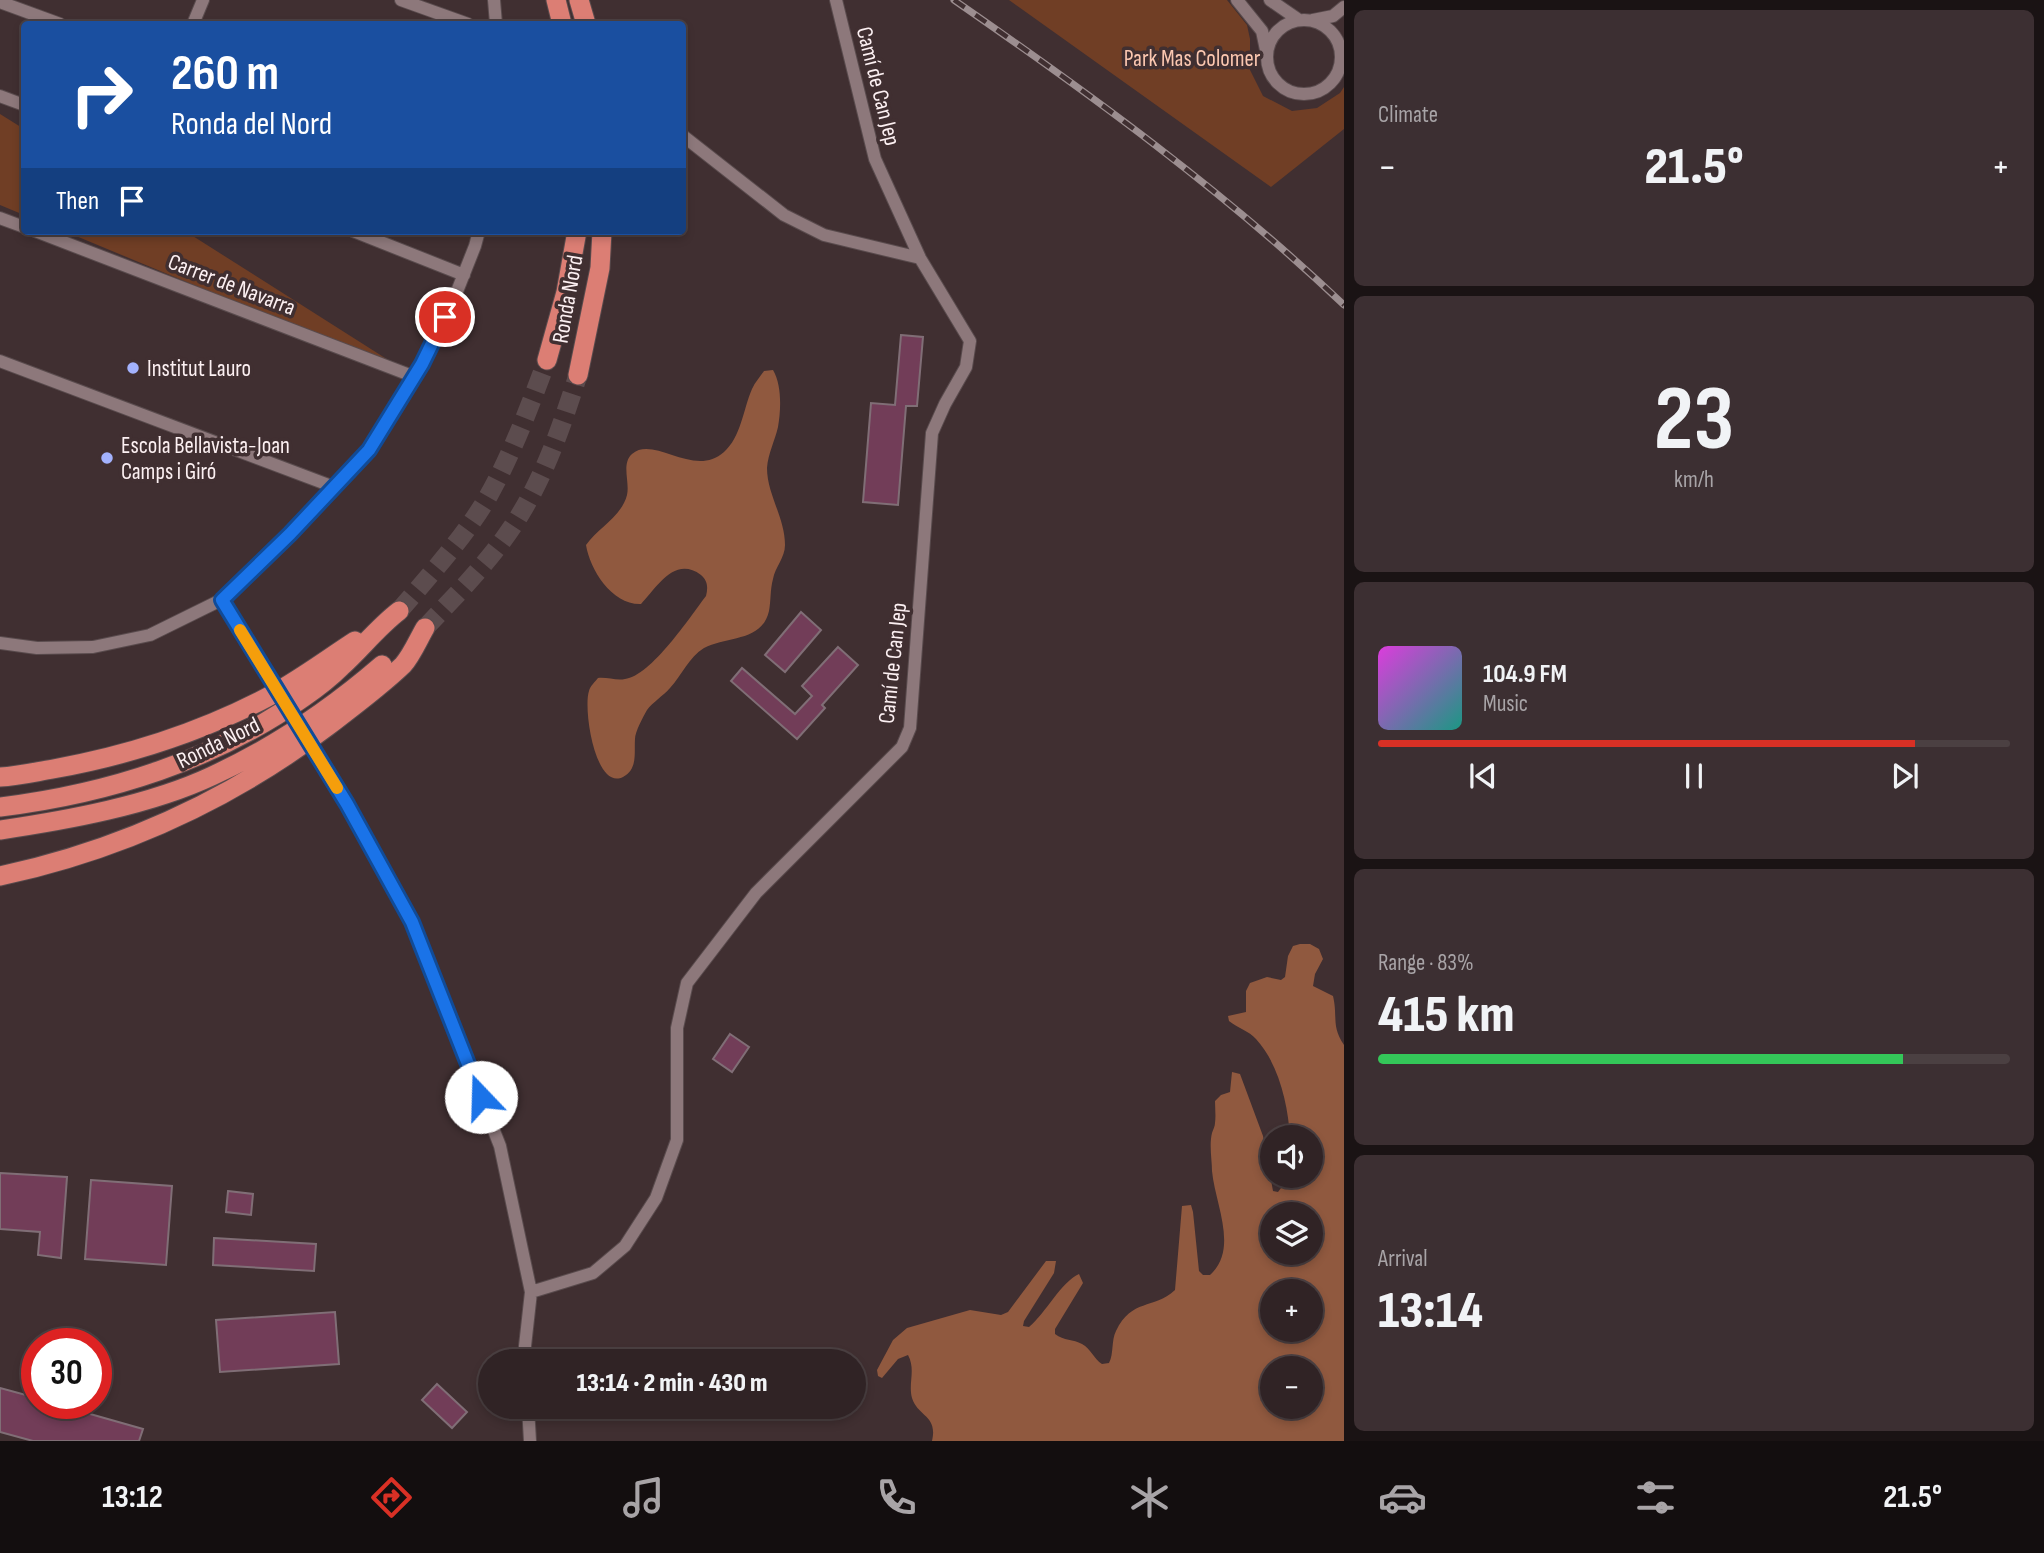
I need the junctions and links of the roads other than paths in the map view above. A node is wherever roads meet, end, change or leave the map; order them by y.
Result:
1 (202, 0) edge
2 (401, 0) edge
3 (494, 0) edge
4 (556, 0) edge
5 (579, 0) edge
6 (836, 0) edge
7 (1237, 0) edge
8 (1270, 0) edge
9 (0, 2) edge
10 (1344, 7) edge
11 (1306, 20) junction
12 (52, 21) edge
13 (194, 21) edge
14 (460, 21) edge
15 (496, 21) edge
16 (561, 21) edge
17 (585, 21) edge
18 (1267, 52) junction
19 (1343, 52) edge
20 (0, 96) edge
21 (21, 104) edge
22 (686, 138) edge
23 (0, 218) edge
24 (21, 226) edge
25 (45, 235) edge
26 (363, 235) edge
27 (478, 235) edge
28 (576, 235) edge
29 (602, 235) edge
30 (920, 258) junction
31 (464, 275) junction
32 (547, 359) tunnel mouth
33 (0, 361) edge
34 (578, 375) tunnel mouth
35 (415, 377) junction
36 (334, 487) junction
37 (222, 600) junction
38 (0, 643) edge
39 (0, 777) edge
40 (0, 807) edge
41 (0, 830) edge
42 (0, 876) edge
43 (531, 1292) junction
44 (525, 1349) edge
45 (529, 1419) edge
46 (530, 1441) edge

1 - 13 street
2 - 14 street
3 - 15 street
4 - 16 highway
5 - 17 highway
6 - 30 street, Camí de Can Jep
7 - 18 street
8 - 11 street
9 - 12 street
10 - 11 street
11 - 18 street
11 - 19 street
18 - 19 street
20 - 21 street
22 - 30 street
23 - 24 street
25 - 35 street, Carrer de Navarra
26 - 31 street
27 - 31 street
28 - 32 highway, Ronda Nord
29 - 34 highway, Ronda Nord
30 - 43 street, Camí de Can Jep
31 - 35 street
33 - 36 street
35 - 36 street
36 - 37 street
37 - 38 street
37 - 43 street, bridge
39 - 40 highway, Ronda Nord
41 - 42 highway, Ronda Nord
43 - 44 street
45 - 46 street

